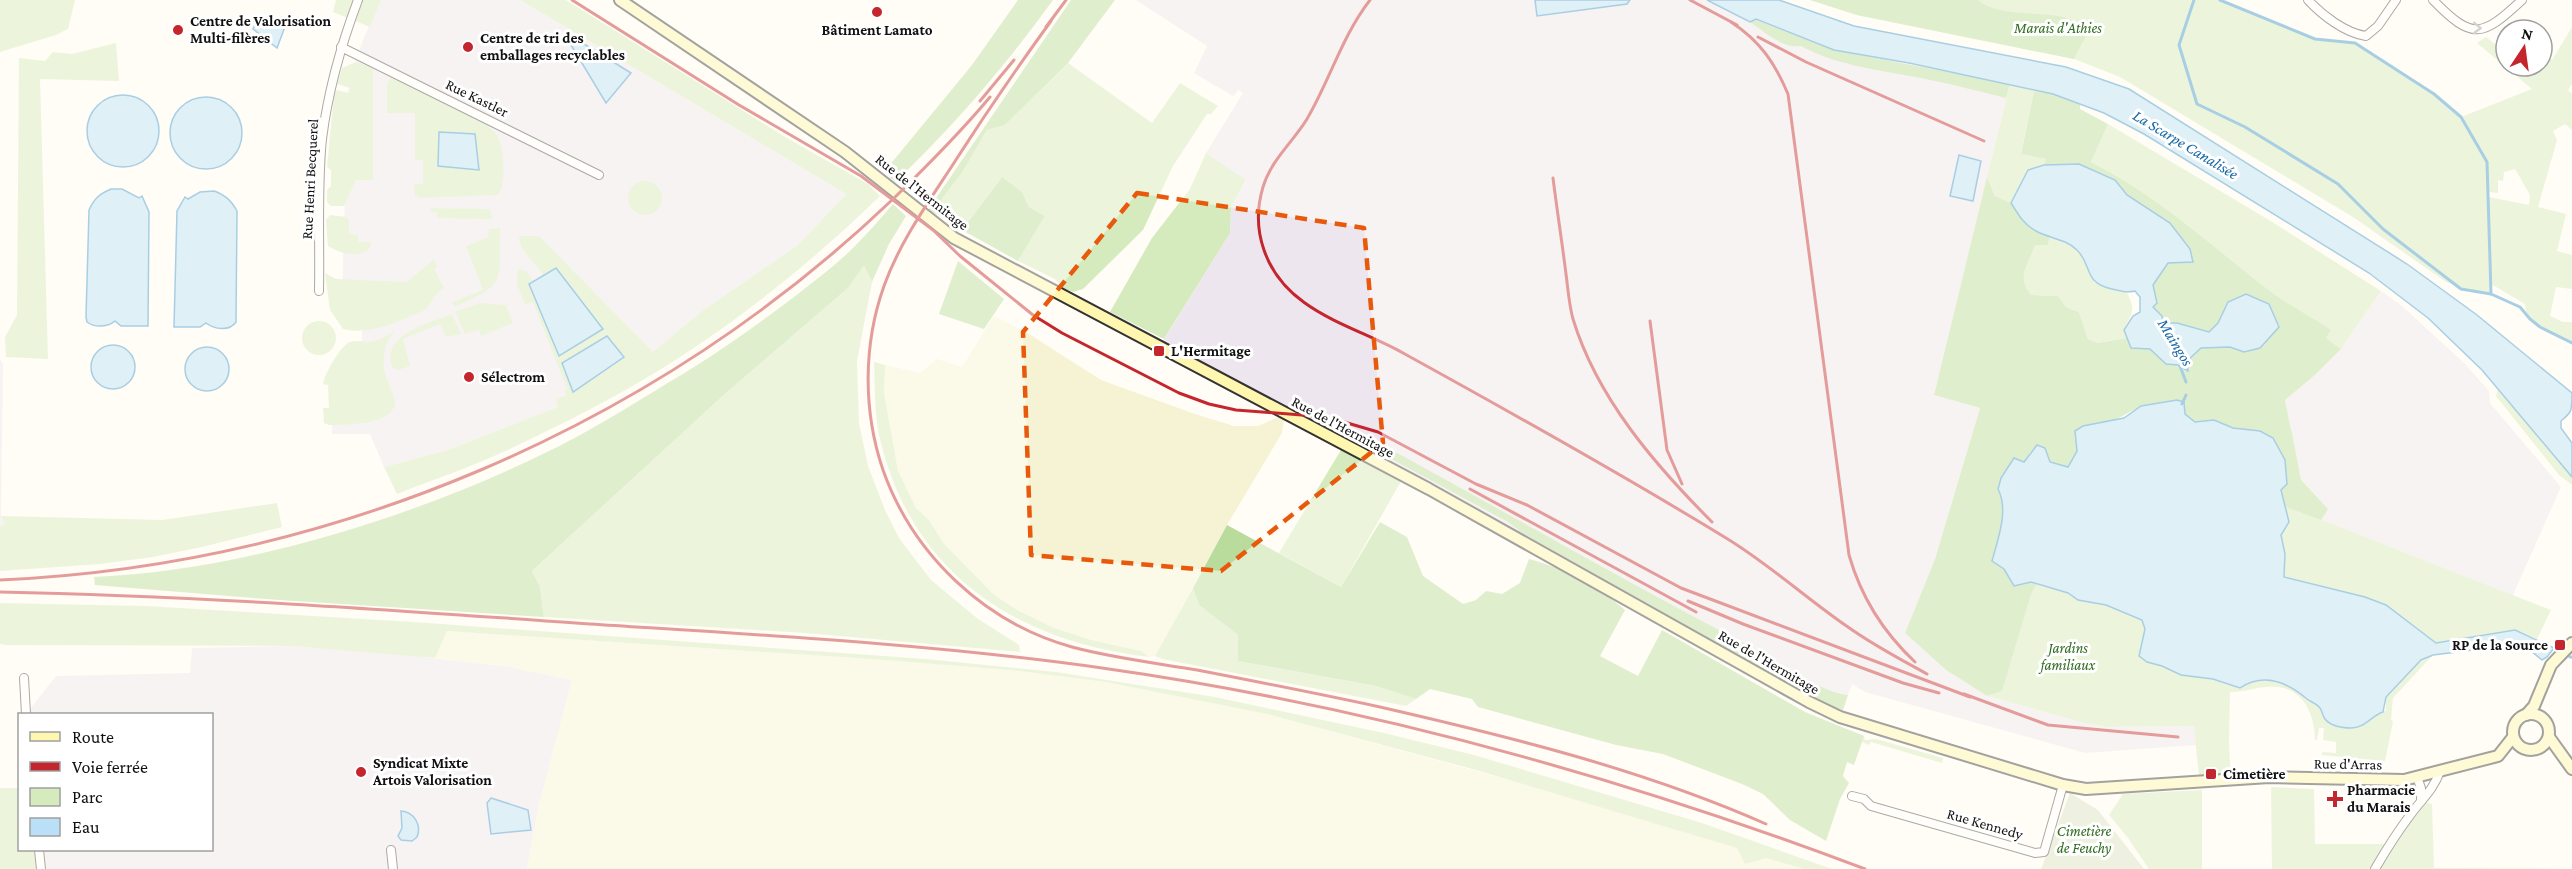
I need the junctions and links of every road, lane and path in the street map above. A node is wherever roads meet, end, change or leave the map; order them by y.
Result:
1 (358, 0) edge
2 (620, 0) edge
3 (2308, 0) edge
4 (2396, 0) edge
5 (2433, 0) edge
6 (2522, 0) edge
7 (341, 47) junction
8 (599, 175) dead end
9 (319, 291) dead end
10 (2572, 643) edge
11 (24, 678) dead end
12 (2540, 692) junction
13 (26, 713) edge
14 (2526, 715) junction
15 (2544, 720) junction
16 (2513, 737) junction
17 (2549, 737) junction
18 (2531, 750) junction
19 (2498, 756) junction
20 (2571, 767) edge
21 (2440, 771) junction
22 (2417, 777) junction
23 (2064, 784) junction
24 (2098, 789) joint
25 (1852, 796) dead end
26 (2421, 801) junction
27 (391, 850) dead end
28 (39, 851) edge
29 (41, 869) edge
30 (393, 869) edge
31 (2375, 869) edge

1 - 7 street, Rue Henri Becquerel
2 - 23 street, Rue de l'Hermitage
3 - 4 street
5 -> 6 street
7 - 8 street, Rue Kastler
7 - 9 street, Rue Henri Becquerel
10 - 12 street
11 - 13 street
12 - 14 street
12 - 15 street
14 - 15 street
14 - 16 street
15 - 17 street
16 - 18 street
16 - 19 street
17 - 18 street
17 - 20 street
18 - 19 street, Rue d'Arras
18 - 20 street
19 - 21 street, Rue d'Arras
21 - 22 street, Rue d'Arras
21 - 26 street
22 - 24 street, Rue d'Arras
22 - 26 street
23 - 24 street, Rue de l'Hermitage
23 - 25 street, Rue Kennedy
26 - 31 street
27 - 30 street
28 - 29 street

